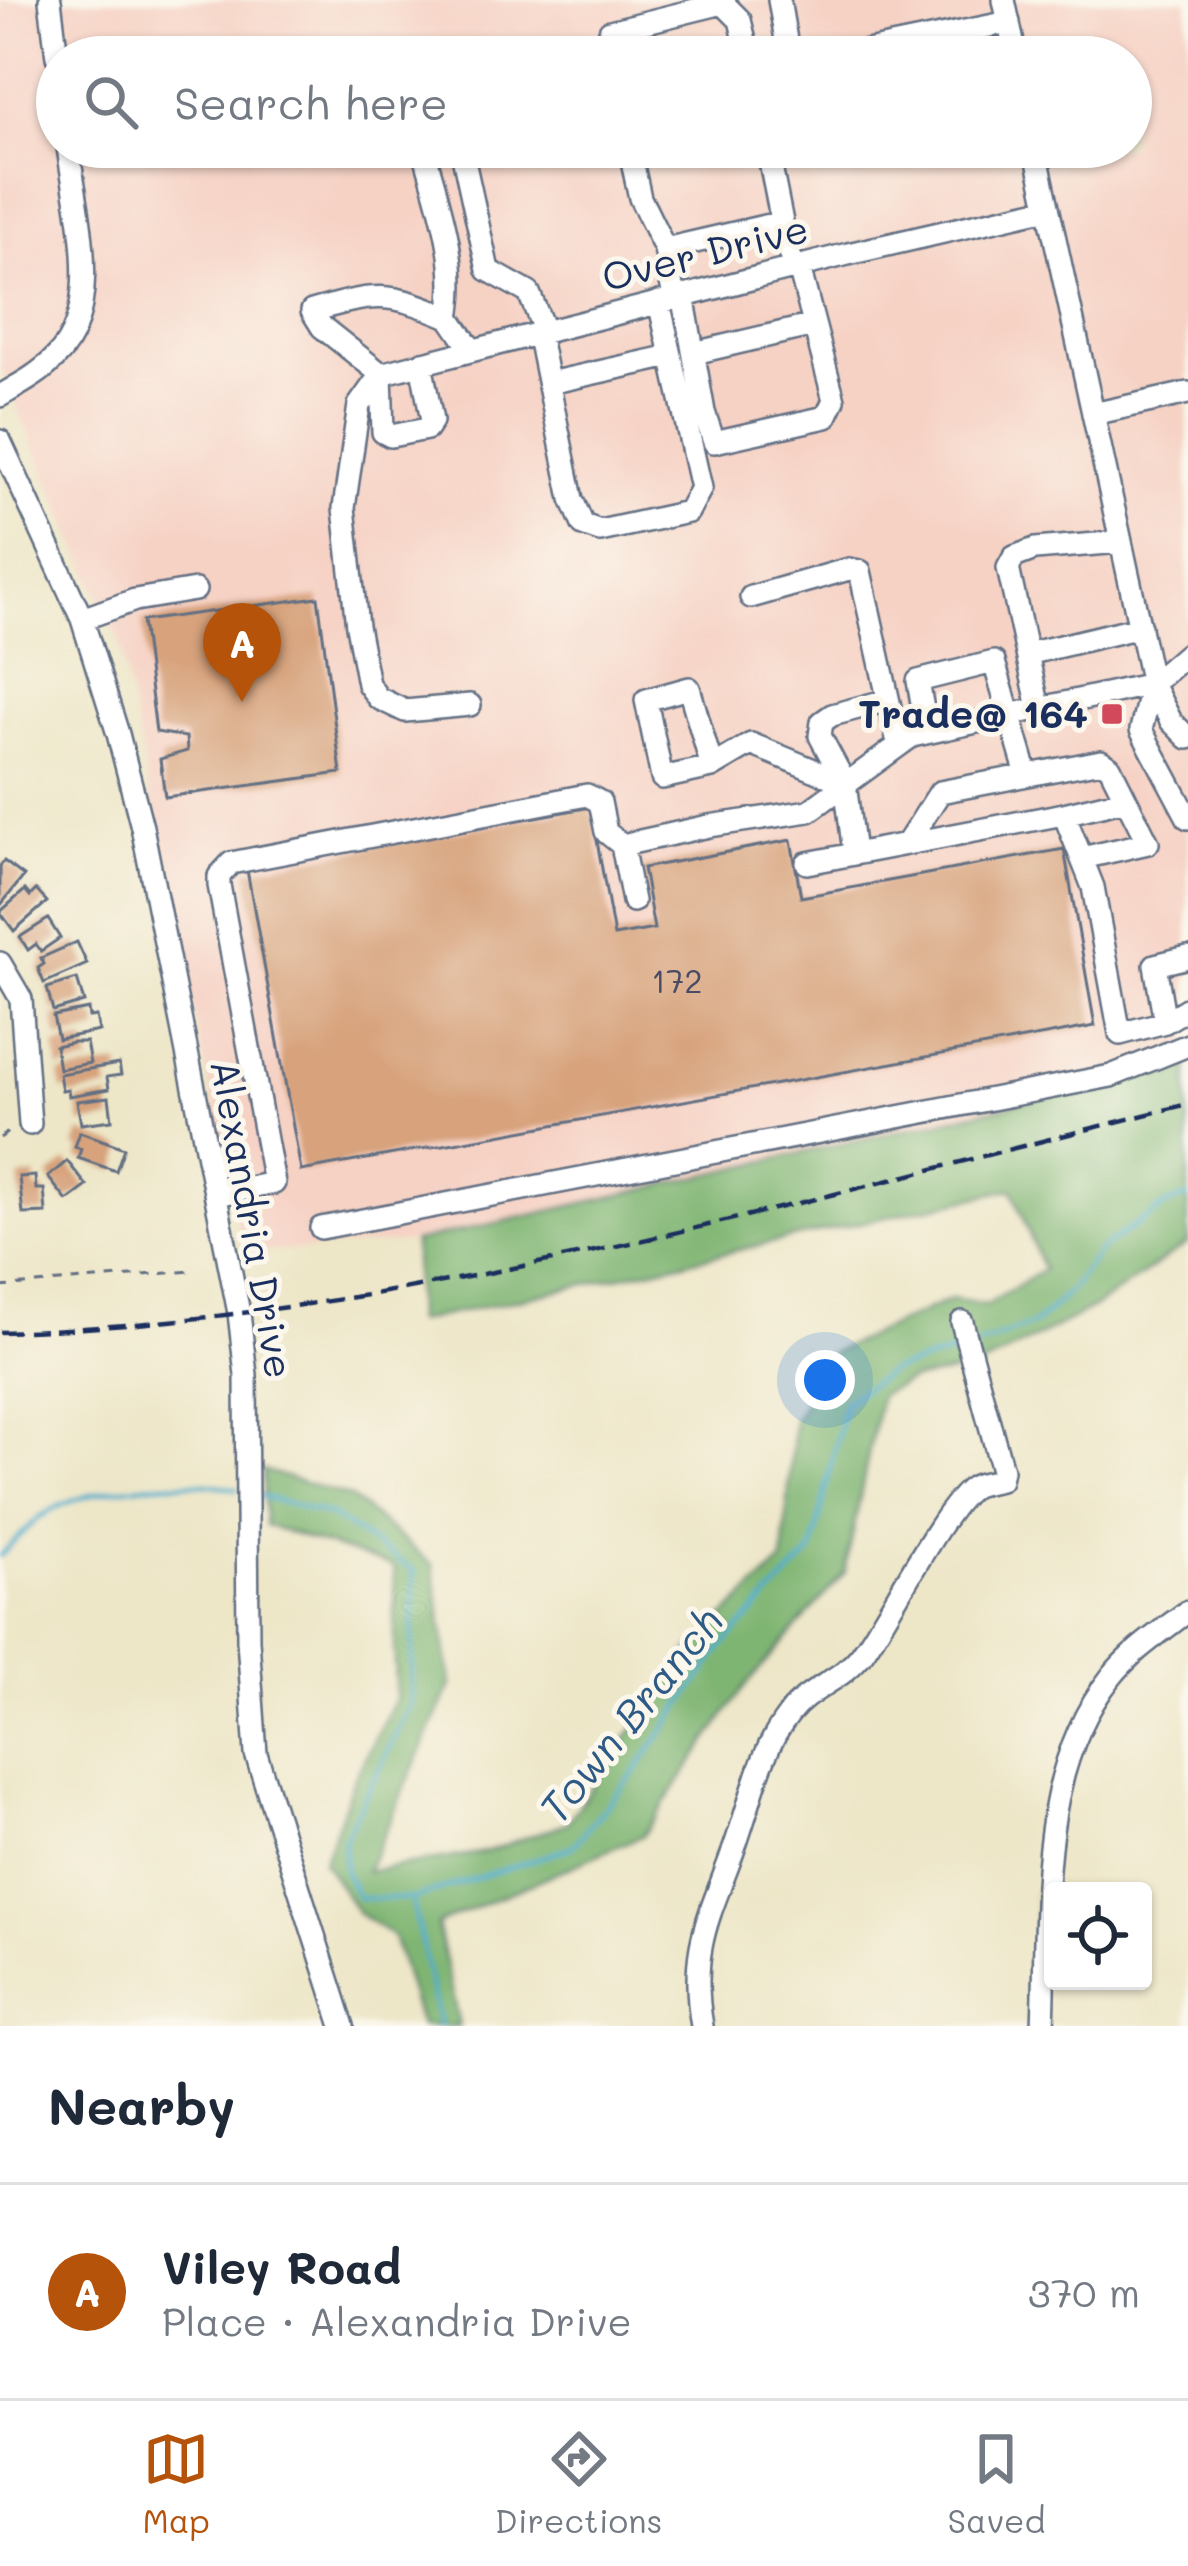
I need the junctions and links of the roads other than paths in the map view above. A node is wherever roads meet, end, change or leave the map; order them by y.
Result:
1 (50, 0) edge
2 (778, 0) edge
3 (1006, 11) edge
4 (54, 36) edge
5 (609, 36) edge
6 (744, 36) edge
7 (785, 36) edge
8 (915, 36) edge
9 (70, 168) edge
10 (429, 168) edge
11 (466, 168) edge
12 (633, 168) edge
13 (771, 168) edge
14 (1039, 168) edge
15 (1048, 208) junction
16 (782, 222) junction
17 (665, 249) junction
18 (796, 267) junction
19 (672, 298) junction
20 (449, 316) junction
21 (814, 325) junction
22 (541, 331) junction
23 (472, 349) junction
24 (682, 354) junction
25 (421, 363) junction
26 (381, 374) junction
27 (548, 383) junction
28 (1188, 393) edge
29 (0, 396) edge
30 (1093, 414) junction
31 (0, 442) edge
32 (1121, 542) junction
33 (195, 590) dead end
34 (751, 597) dead end
35 (82, 619) junction
36 (1140, 627) junction
37 (1188, 653) edge
38 (1028, 654) junction
39 (1152, 684) junction
40 (888, 700) junction
41 (470, 705) dead end
42 (1039, 708) junction
43 (1009, 715) junction
44 (927, 732) junction
45 (1188, 738) edge
46 (898, 743) junction
47 (712, 767) dead end
48 (1027, 775) junction
49 (845, 783) junction
50 (1126, 799) junction
51 (1064, 814) junction
52 (1188, 818) edge
53 (908, 842) junction
54 (622, 845) junction
55 (854, 853) junction
56 (1082, 858) junction
57 (808, 863) dead end
58 (633, 901) dead end
59 (1188, 957) edge
60 (0, 963) edge
61 (1188, 1008) edge
62 (1165, 1022) junction
63 (1188, 1045) edge
64 (30, 1124) dead end
65 (215, 1195) junction
66 (321, 1228) dead end
67 (962, 1322) dead end
68 (1188, 1611) edge
69 (343, 2026) edge
70 (702, 2026) edge
71 (1042, 2026) edge

1 - 4 street
2 - 7 street
3 - 8 street
5 - 6 street
9 - 29 street
10 - 20 street
11 - 22 street
12 - 17 street
13 - 16 street
14 - 15 street
15 - 18 street, Over Drive
15 - 30 street
16 - 17 street
16 - 18 street
17 - 19 street
18 - 19 street, Over Drive
18 - 21 street
19 - 22 street, Over Drive
19 - 24 street
20 - 23 street
20 - 26 street
21 - 24 street
21 - 24 street
22 - 23 street, Over Drive
22 - 27 street
23 - 25 street, Over Drive
24 - 27 street
24 - 27 street
25 - 26 street, Over Drive
25 - 26 street
26 - 41 street
28 - 30 street
30 - 32 street
31 - 35 street, Alexandria Drive
32 - 36 street
32 - 38 street
33 - 35 street
34 - 40 street
35 - 65 street, Alexandria Drive
36 - 38 street
36 - 39 street
37 - 39 street
38 - 42 street
39 - 42 street
39 - 45 street
39 - 52 street
40 - 46 street
40 - 49 street
42 - 43 street
43 - 44 street
43 - 44 street
43 - 48 street
44 - 46 street
46 - 49 street
47 - 49 street
48 - 50 street
48 - 53 street
49 - 54 street
49 - 55 street
50 - 51 street
50 - 56 street
51 - 53 street
51 - 56 street
53 - 55 street
54 - 58 street
54 - 65 street
55 - 57 street
56 - 62 street
59 - 62 street
60 - 64 street
61 - 62 street
63 - 66 street
65 - 69 street, Alexandria Drive
67 - 70 street
68 - 71 street

